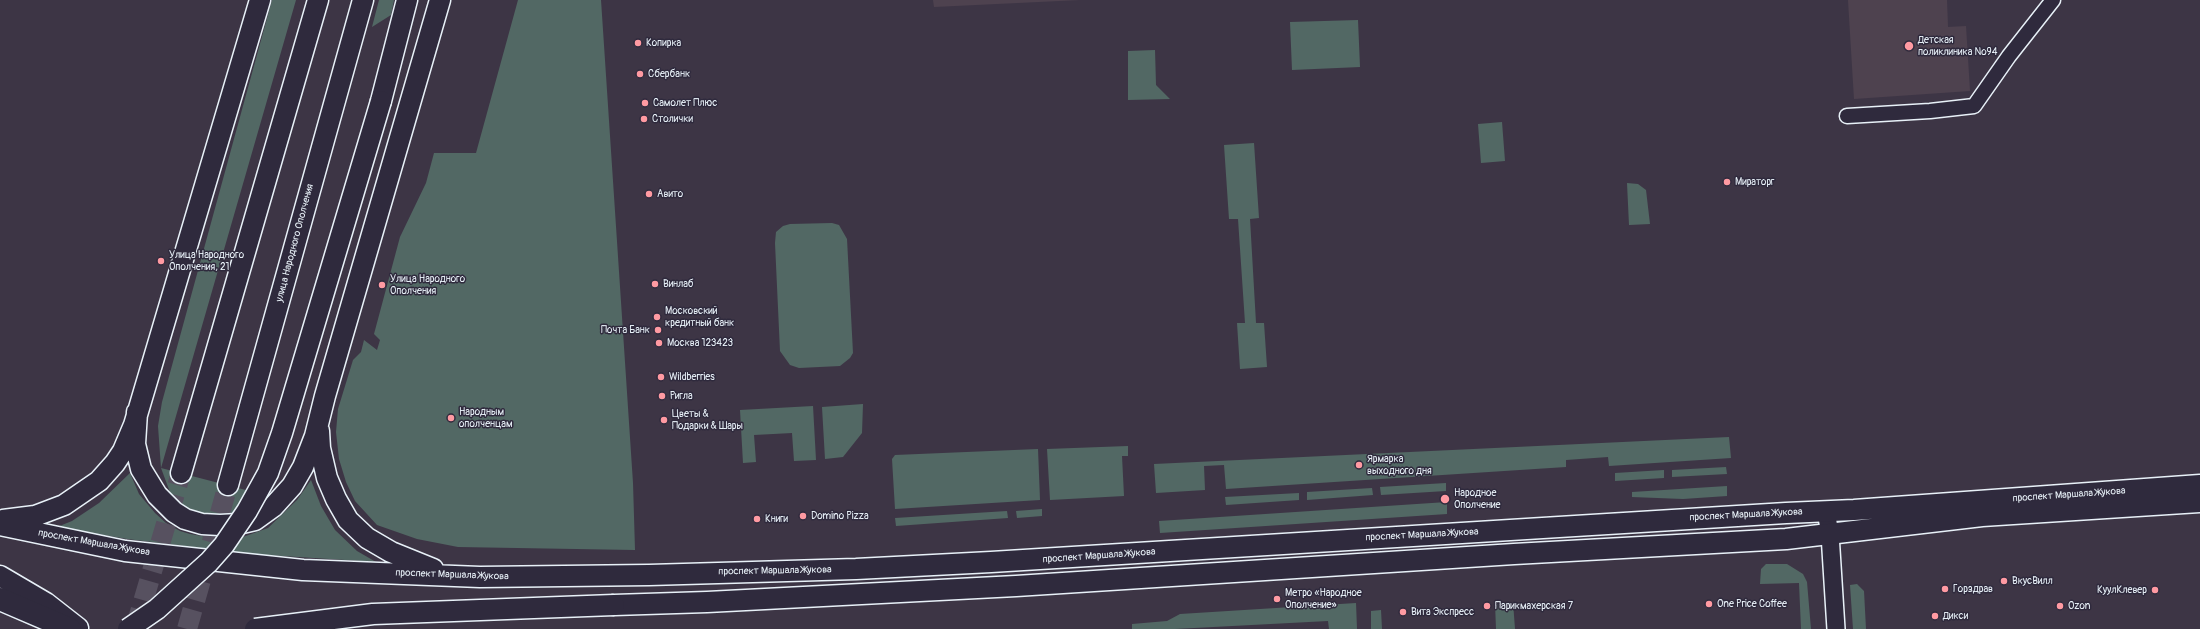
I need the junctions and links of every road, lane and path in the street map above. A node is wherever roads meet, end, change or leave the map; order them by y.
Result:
1 (260, 0) edge
2 (318, 0) edge
3 (363, 0) edge
4 (407, 0) edge
5 (440, 0) edge
6 (2053, 0) edge
7 (1847, 116) dead end
8 (138, 412) junction
9 (319, 420) junction
10 (181, 473) tunnel mouth
11 (228, 485) tunnel mouth
12 (2200, 485) edge
13 (2200, 502) edge
14 (1826, 511) junction
15 (0, 520) edge
16 (0, 525) edge
17 (1830, 534) junction
18 (0, 576) edge
19 (480, 577) junction
20 (0, 599) edge
21 (70, 629) edge
22 (80, 629) edge
23 (128, 629) edge
24 (255, 629) edge
25 (1836, 629) edge

1 - 8 main road
2 - 10 main road
3 - 11 main road, улица Народного Ополчения
4 - 23 main road, bridge
5 - 9 main road
6 - 7 street
8 - 9 main road
8 - 15 main road
9 - 19 main road
12 - 14 main road, проспект Маршала Жукова
13 - 17 main road, проспект Маршала Жукова
14 - 17 street
14 - 19 main road, проспект Маршала Жукова
16 - 19 main road, проспект Маршала Жукова
17 - 24 main road, проспект Маршала Жукова, bridge
17 - 25 street
18 - 22 main road
20 - 21 main road

